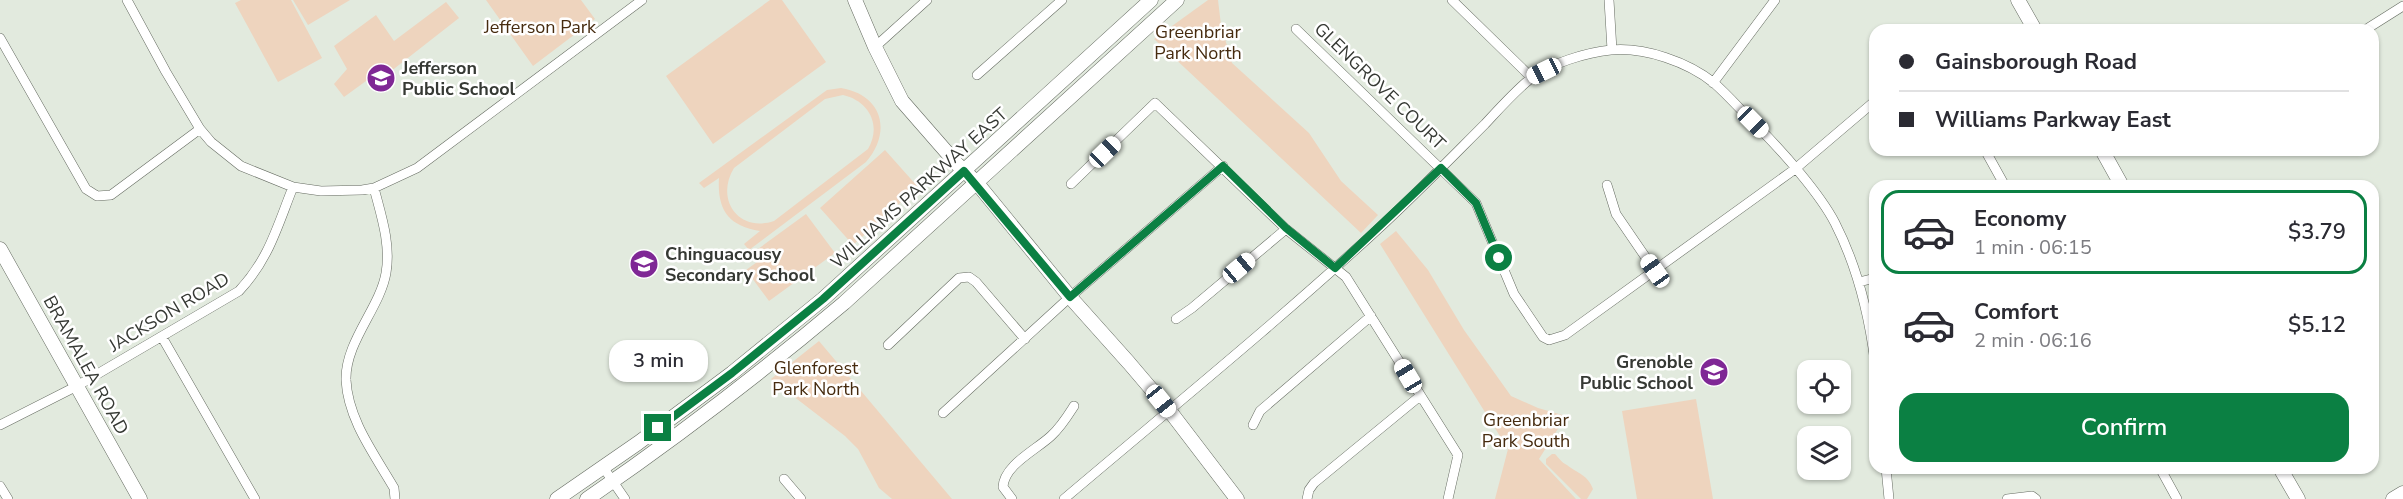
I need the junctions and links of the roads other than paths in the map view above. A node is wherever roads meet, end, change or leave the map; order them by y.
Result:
1 (127, 0) edge
2 (855, 0) edge
3 (927, 0) edge
4 (1062, 0) edge
5 (1151, 0) edge
6 (1177, 0) edge
7 (1452, 0) edge
8 (1609, 0) edge
9 (1775, 0) edge
10 (2018, 0) edge
11 (639, 1) edge
12 (2403, 6) edge
13 (2032, 24) edge
14 (2374, 24) edge
15 (1296, 29) dead end
16 (0, 38) edge
17 (875, 47) junction
18 (1612, 50) junction
19 (977, 75) dead end
20 (1532, 77) junction
21 (1713, 83) junction
22 (1869, 106) edge
23 (200, 129) junction
24 (1988, 156) edge
25 (2105, 156) edge
26 (1223, 166) junction
27 (1441, 168) junction
28 (1795, 169) junction
29 (964, 171) junction
30 (2002, 180) edge
31 (2119, 180) edge
32 (976, 182) junction
33 (1071, 184) dead end
34 (1607, 185) dead end
35 (293, 187) junction
36 (374, 188) junction
37 (1286, 228) junction
38 (0, 249) edge
39 (1335, 268) junction
40 (1655, 271) junction
41 (1869, 280) edge
42 (1859, 282) junction
43 (1070, 297) junction
44 (1371, 316) junction
45 (1176, 319) dead end
46 (1869, 321) edge
47 (162, 337) junction
48 (1025, 339) junction
49 (888, 345) dead end
50 (76, 386) junction
51 (1420, 396) junction
52 (1074, 406) dead end
53 (1169, 410) junction
54 (943, 413) dead end
55 (0, 425) edge
56 (1253, 425) dead end
57 (603, 467) junction
58 (1887, 474) edge
59 (2163, 474) edge
60 (2283, 474) edge
61 (784, 479) dead end
62 (613, 482) junction
63 (0, 486) edge
64 (2403, 493) edge
65 (8, 499) edge
66 (140, 499) edge
67 (255, 499) edge
68 (395, 499) edge
69 (557, 499) edge
70 (587, 499) edge
71 (625, 499) edge
72 (801, 499) edge
73 (1012, 499) edge
74 (1064, 499) edge
75 (1237, 499) edge
76 (1307, 499) edge
77 (1448, 499) edge
78 (1889, 499) edge
79 (2007, 499) edge
80 (2036, 499) edge
81 (2177, 499) edge
82 (2298, 499) edge
83 (2393, 499) edge

1 - 23 street
2 - 17 main road
3 - 17 street
4 - 19 street
5 - 29 main road, WILLIAMS PARKWAY EAST
6 - 32 main road, WILLIAMS PARKWAY EAST
7 - 20 street
8 - 18 street
9 - 21 street
10 - 13 main road
11 - 36 street
12 - 14 street
15 - 27 street, GLENGROVE COURT
16 - 23 street
17 - 29 main road
18 - 20 street
18 - 21 street
20 - 27 street
21 - 28 street
22 - 28 street
23 - 35 street
24 - 30 street
25 - 31 main road
26 - 33 street
26 - 37 street
26 - 43 street
27 - 39 street
27 - 40 street, GLENGROVE COURT
28 - 40 street
28 - 42 street
29 - 32 main road
29 - 57 main road, WILLIAMS PARKWAY EAST
32 - 43 main road
32 - 62 main road, WILLIAMS PARKWAY EAST
34 - 40 street
35 - 36 street
35 - 47 street, JACKSON ROAD
36 - 68 street
37 - 39 street
37 - 45 street
38 - 50 main road, BRAMALEA ROAD
39 - 44 street
39 - 53 street
41 - 42 street
42 - 46 street
43 - 48 street
43 - 53 main road
44 - 51 street
44 - 56 street
47 - 50 street, JACKSON ROAD
47 - 67 street
48 - 49 street
48 - 54 street
50 - 55 street, JACKSON ROAD
50 - 66 main road, BRAMALEA ROAD
51 - 76 street
51 - 77 street
52 - 73 street
53 - 74 street
53 - 75 main road
57 - 62 street
57 - 69 main road, WILLIAMS PARKWAY EAST
58 - 78 street
59 - 81 street
60 - 82 main road
61 - 72 street
62 - 70 main road, WILLIAMS PARKWAY EAST
62 - 71 street
63 - 65 street
64 - 83 main road
79 - 80 street

